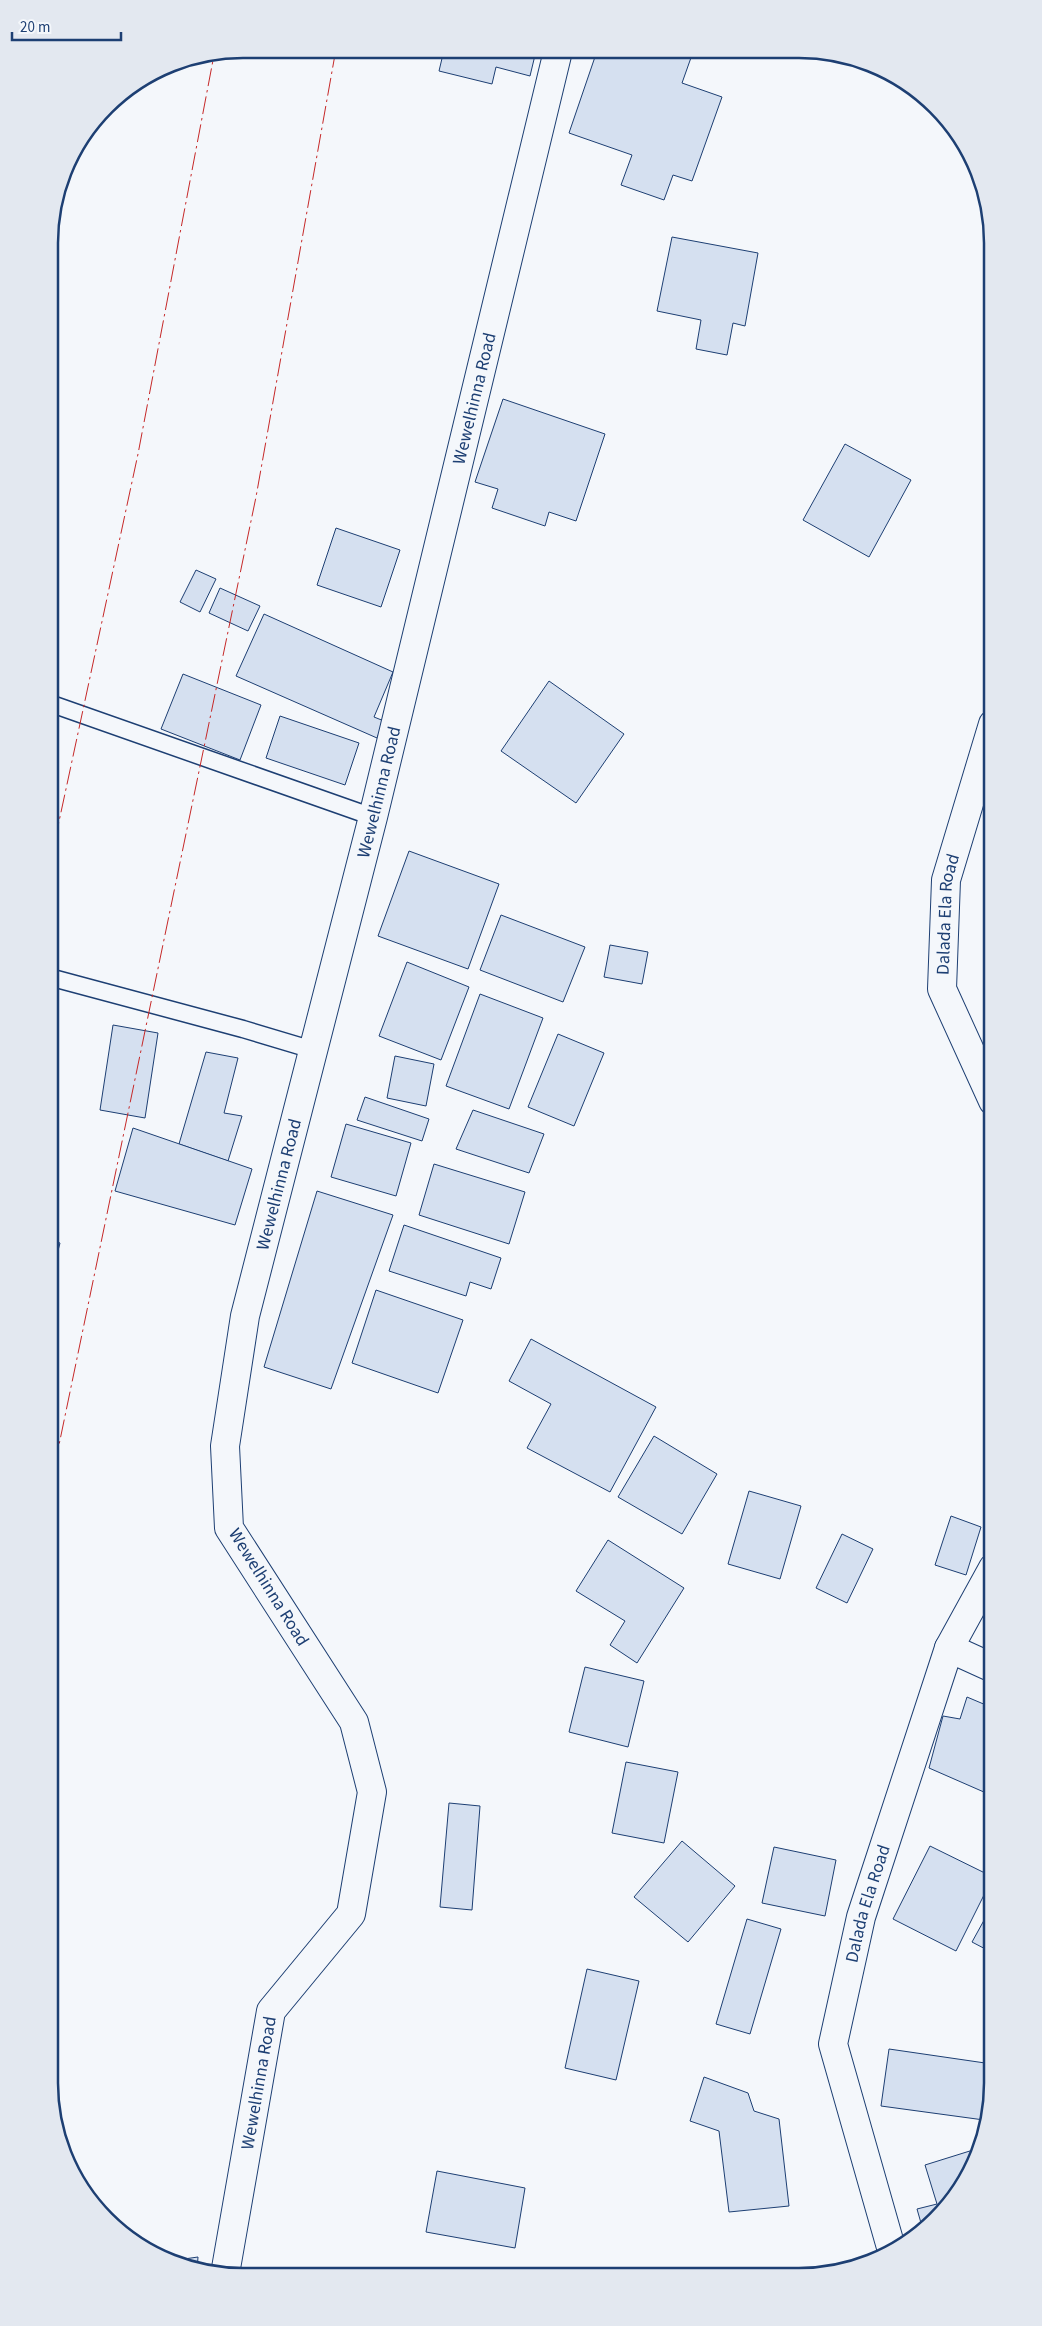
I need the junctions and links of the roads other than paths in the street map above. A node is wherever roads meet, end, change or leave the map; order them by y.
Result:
1 (556, 58) edge
2 (58, 706) edge
3 (984, 754) edge
4 (373, 817) junction
5 (58, 979) edge
6 (312, 1050) junction
7 (984, 1081) edge
8 (984, 1584) edge
9 (949, 1648) junction
10 (984, 1664) edge
11 (890, 2245) edge
12 (226, 2268) edge

1 - 4 street, Wewelhinna Road
2 - 4 lane
3 - 7 street, Dalada Ela Road
4 - 6 street, Wewelhinna Road
5 - 6 lane
6 - 12 street, Wewelhinna Road
8 - 9 street, Dalada Ela Road
9 - 10 street
9 - 11 street, Dalada Ela Road

